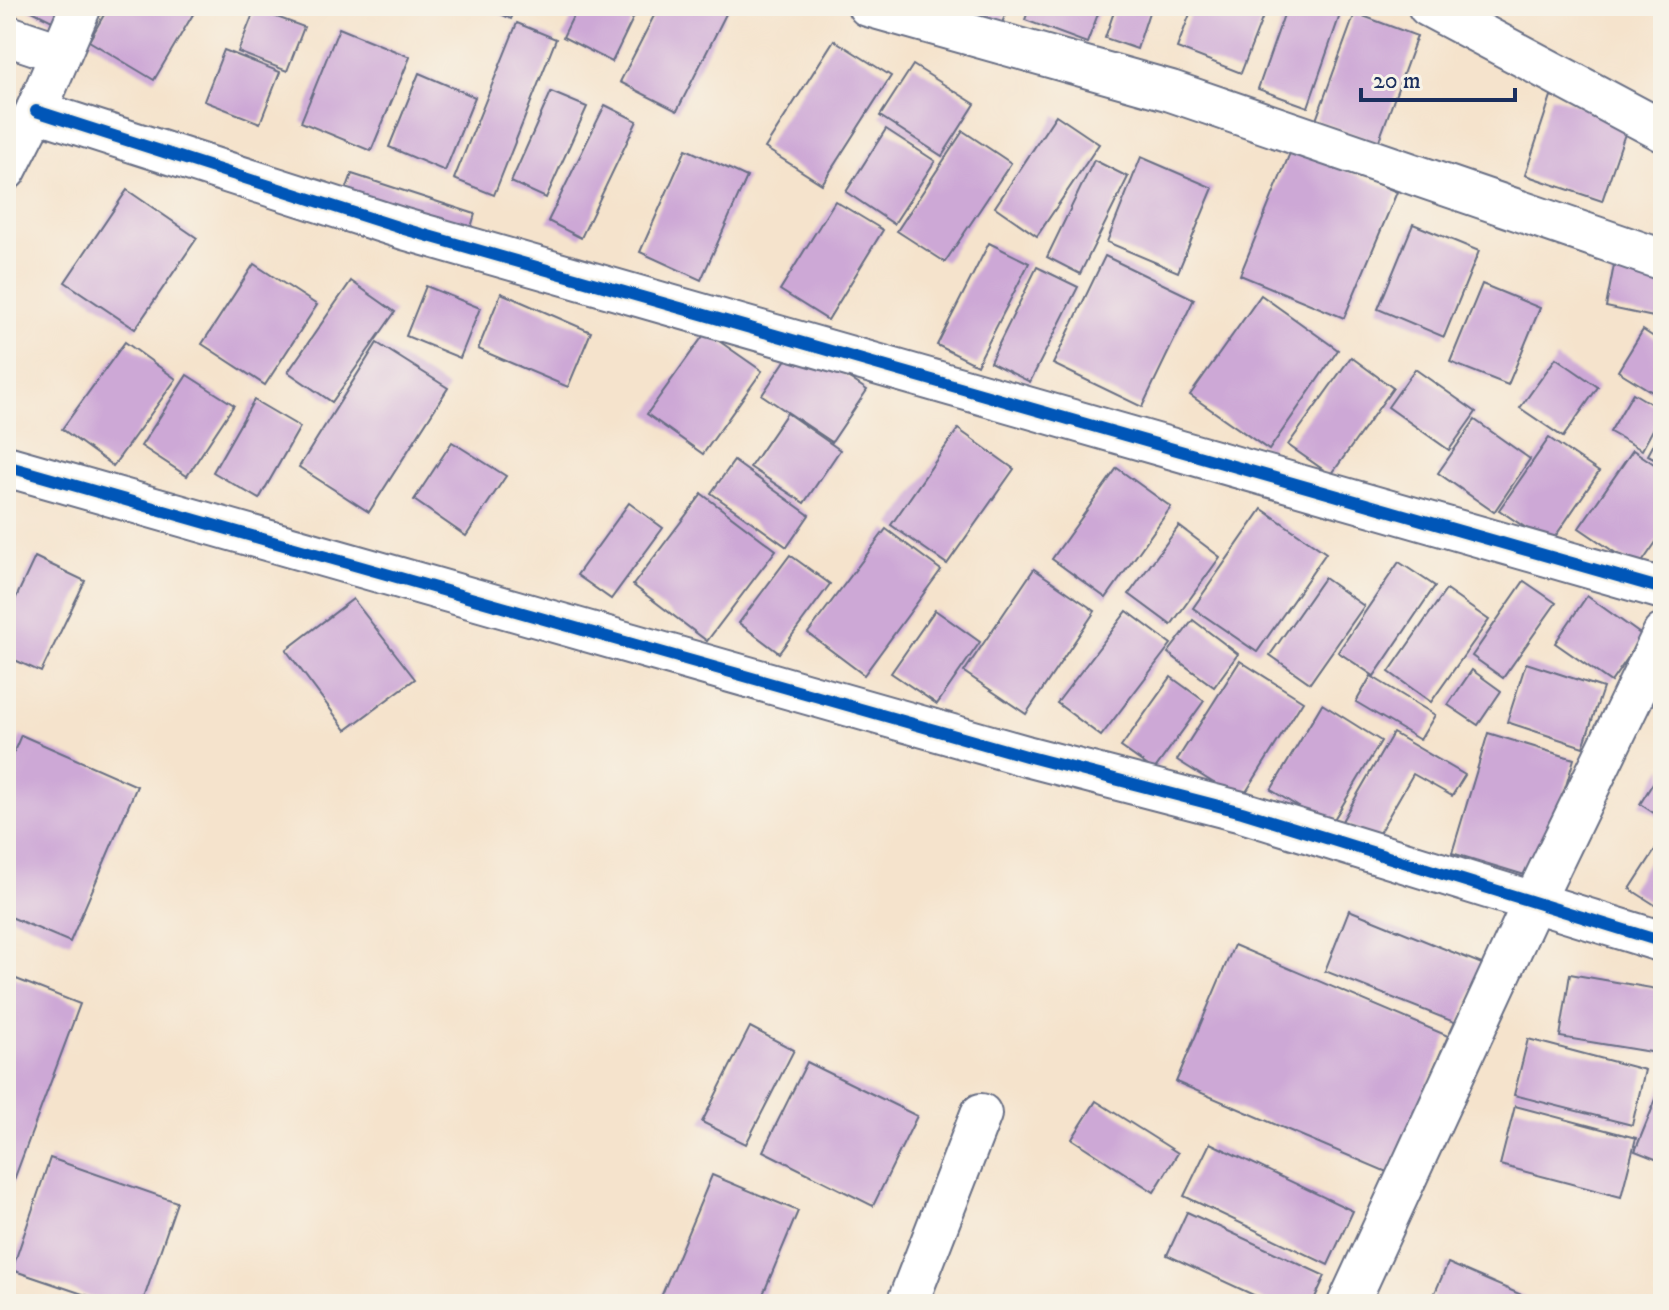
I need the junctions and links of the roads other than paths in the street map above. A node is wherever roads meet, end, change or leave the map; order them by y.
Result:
1 (81, 6) edge
2 (868, 6) edge
3 (1428, 6) edge
4 (6, 35) edge
5 (60, 53) junction
6 (36, 111) junction
7 (1663, 131) edge
8 (6, 170) edge
9 (1663, 260) edge
10 (6, 466) edge
11 (1663, 589) edge
12 (1663, 634) edge
13 (1533, 903) junction
14 (1663, 942) edge
15 (981, 1114) dead end
16 (907, 1304) edge
17 (1348, 1304) edge

1 - 5 street
2 - 9 street
3 - 7 street
4 - 5 street
5 - 6 street
6 - 8 street
6 - 11 street
10 - 13 street
12 - 13 street
13 - 14 street
13 - 17 street
15 - 16 street

